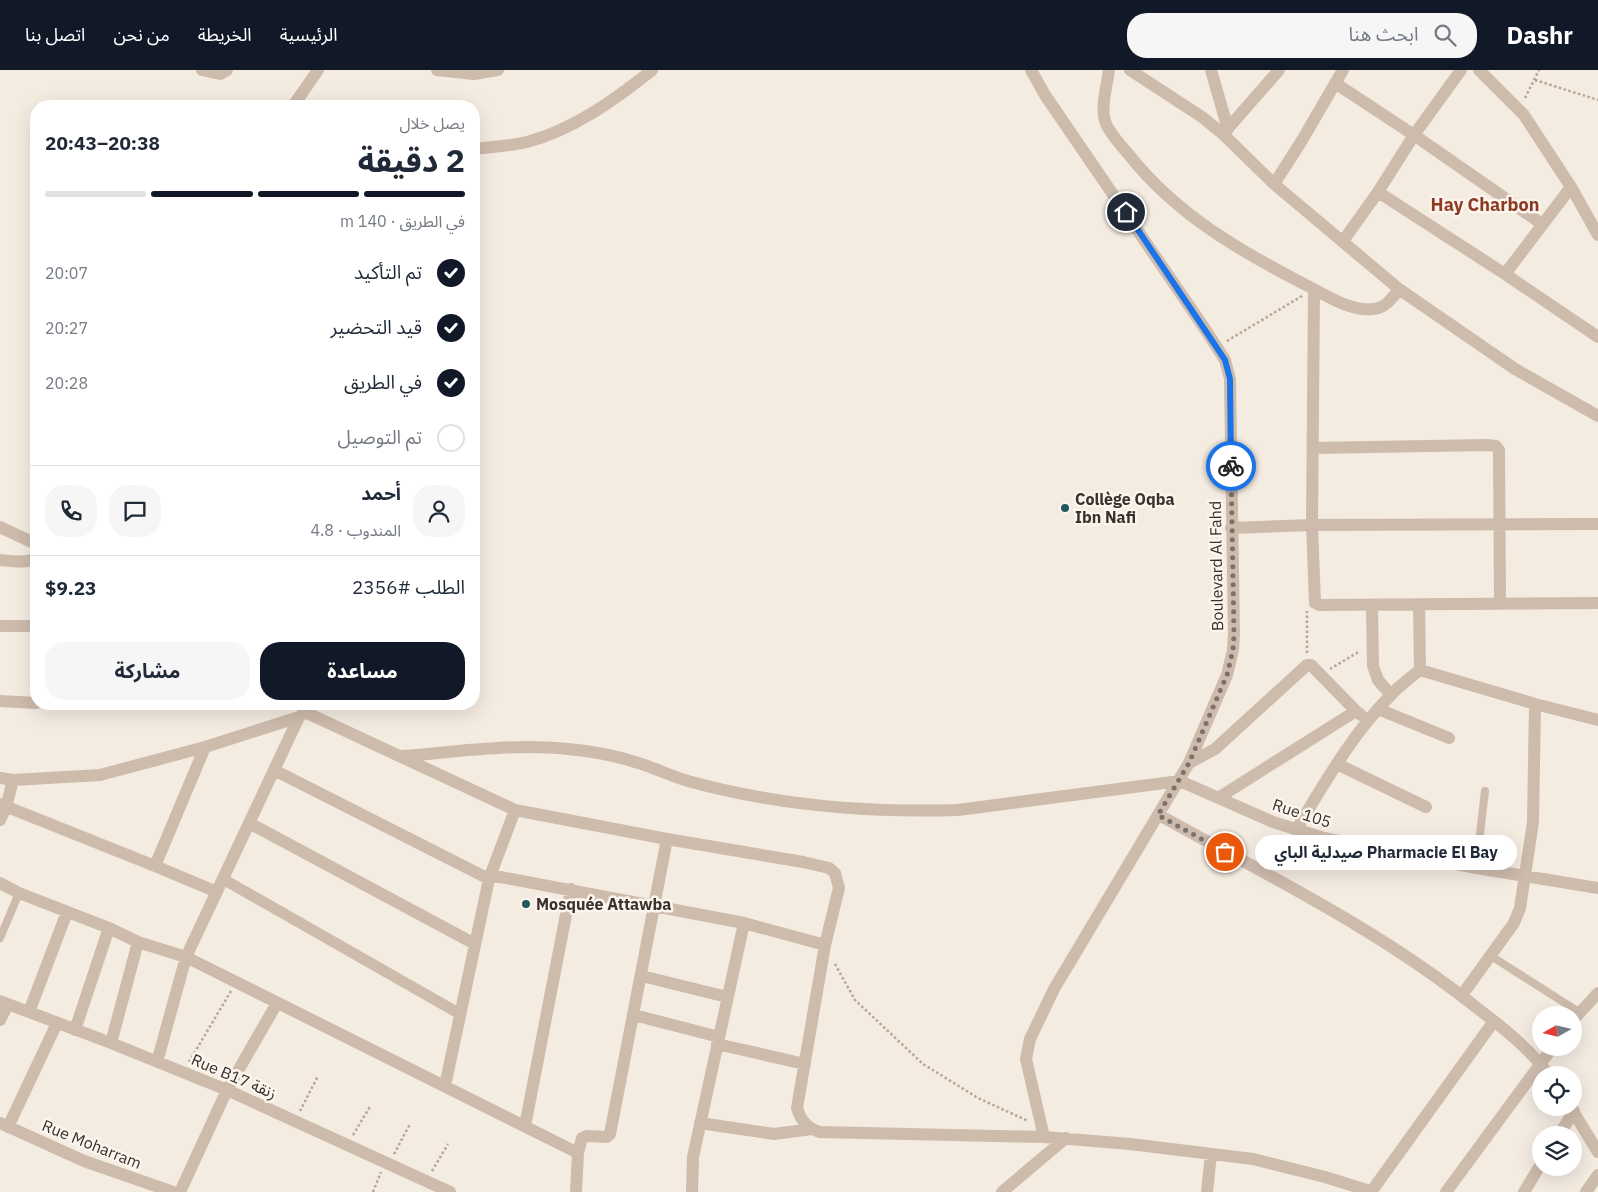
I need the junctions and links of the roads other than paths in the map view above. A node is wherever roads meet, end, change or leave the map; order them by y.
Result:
1 (202, 70) edge
2 (228, 70) edge
3 (318, 70) edge
4 (437, 70) edge
5 (498, 70) edge
6 (652, 70) edge
7 (1031, 70) edge
8 (1109, 70) edge
9 (1130, 70) edge
10 (1211, 70) edge
11 (1279, 70) edge
12 (1343, 70) edge
13 (1461, 70) edge
14 (1479, 70) edge
15 (1335, 83) junction
16 (297, 100) edge
17 (1225, 131) junction
18 (1414, 135) junction
19 (480, 148) edge
20 (1274, 184) junction
21 (1571, 187) junction
22 (1378, 192) junction
23 (1542, 224) junction
24 (1598, 235) edge
25 (1342, 241) junction
26 (1505, 274) junction
27 (1314, 289) junction
28 (1399, 289) junction
29 (1598, 337) edge
30 (1598, 416) edge
31 (1313, 448) junction
32 (1598, 524) edge
33 (1312, 525) junction
34 (1500, 525) junction
35 (0, 527) edge
36 (1231, 528) junction
37 (30, 541) edge
38 (0, 560) edge
39 (30, 560) edge
40 (1500, 603) junction
41 (1598, 603) edge
42 (1372, 605) junction
43 (1419, 605) junction
44 (0, 626) edge
45 (30, 626) edge
46 (1420, 670) junction
47 (1391, 694) junction
48 (0, 701) edge
49 (30, 703) edge
50 (1535, 704) junction
51 (1378, 709) junction
52 (302, 711) edge
53 (1356, 711) junction
54 (1369, 720) junction
55 (1598, 720) edge
56 (1449, 738) dead end
57 (205, 747) junction
58 (400, 756) junction
59 (1189, 763) junction
60 (1337, 764) junction
61 (274, 770) junction
62 (0, 778) edge
63 (13, 780) junction
64 (1180, 781) junction
65 (1485, 791) dead end
66 (1218, 798) junction
67 (3, 806) edge
68 (1426, 807) dead end
69 (515, 810) junction
70 (1158, 815) junction
71 (0, 820) edge
72 (249, 823) junction
73 (1296, 830) junction
74 (667, 839) junction
75 (155, 866) junction
76 (1476, 868) junction
77 (1525, 876) junction
78 (489, 877) junction
79 (223, 879) junction
80 (0, 883) edge
81 (1598, 888) edge
82 (571, 889) junction
83 (217, 892) junction
84 (19, 893) junction
85 (655, 904) junction
86 (67, 912) junction
87 (744, 922) junction
88 (110, 928) junction
89 (0, 938) edge
90 (138, 942) junction
91 (475, 944) junction
92 (825, 945) junction
93 (1491, 956) junction
94 (186, 957) junction
95 (642, 976) junction
96 (1598, 992) edge
97 (1462, 995) junction
98 (727, 997) junction
99 (4, 1003) edge
100 (277, 1003) junction
101 (1563, 1006) edge
102 (1582, 1009) edge
103 (29, 1012) junction
104 (460, 1014) junction
105 (634, 1015) junction
106 (0, 1020) edge
107 (1494, 1021) junction
108 (57, 1023) junction
109 (75, 1030) junction
110 (718, 1040) junction
111 (110, 1043) junction
112 (1546, 1056) edge
113 (157, 1062) junction
114 (1540, 1063) junction
115 (805, 1064) junction
116 (1542, 1066) edge
117 (445, 1086) junction
118 (227, 1090) junction
119 (1577, 1116) edge
120 (700, 1123) junction
121 (4, 1125) edge
122 (525, 1126) junction
123 (812, 1129) junction
124 (1042, 1131) junction
125 (1066, 1138) junction
126 (1598, 1152) edge
127 (578, 1153) junction
128 (1211, 1154) junction
129 (1598, 1175) edge
130 (1534, 1176) edge
131 (173, 1192) edge
132 (180, 1192) edge
133 (450, 1192) edge
134 (576, 1192) edge
135 (692, 1192) edge
136 (1002, 1192) edge
137 (1207, 1192) edge
138 (1372, 1192) edge
139 (1446, 1192) edge
140 (1524, 1192) edge
141 (1586, 1192) edge

1 - 2 street
3 - 16 street
4 - 5 street
6 - 19 street
7 - 36 street, Boulevard Al Fahd
8 - 27 street
9 - 17 street
10 - 17 street
11 - 17 street
12 - 15 street
13 - 18 street
14 - 21 street
15 - 18 street
15 - 20 street
17 - 20 street
18 - 22 street
18 - 23 street
20 - 25 street
21 - 23 street
21 - 24 street
22 - 25 street
22 - 26 street
23 - 26 street
25 - 28 street
26 - 29 street
27 - 28 street
27 - 31 street
28 - 30 street
31 - 33 street
31 - 34 street
32 - 34 street
33 - 34 street
33 - 36 street
33 - 42 street
34 - 40 street
35 - 37 street
36 - 59 street, Boulevard Al Fahd
38 - 39 street
40 - 41 street
40 - 43 street
42 - 43 street
42 - 47 street
43 - 46 street
44 - 45 street
46 - 47 street
46 - 50 street
47 - 51 street
48 - 49 street
50 - 55 street
50 - 77 street
51 - 54 street
51 - 56 street
52 - 57 street
52 - 58 street
52 - 61 street
53 - 54 street
53 - 59 street
53 - 66 street
54 - 60 street
57 - 63 street
57 - 75 street
58 - 64 street
58 - 69 street
59 - 64 street, Boulevard Al Fahd
60 - 68 street
60 - 73 street
61 - 72 street
61 - 78 street
62 - 63 street
63 - 67 street
64 - 66 street, Rue 105
64 - 70 street, Boulevard Al Fahd
65 - 76 lane
66 - 73 street, Rue 105
67 - 71 street
67 - 75 street
69 - 74 street
69 - 78 street
70 - 97 street
70 - 124 street, Boulevard Al Fahd
72 - 79 street
72 - 91 street
73 - 76 street, Rue 105
74 - 85 street
74 - 92 street
75 - 83 street
76 - 77 street, Rue 105
77 - 81 street, Rue 105
77 - 93 street
78 - 82 street
78 - 91 street
79 - 83 street
79 - 104 street
80 - 84 street
82 - 85 street
82 - 122 street
83 - 94 street
84 - 86 street
84 - 89 lane
85 - 87 street
85 - 95 street
86 - 88 street
86 - 103 street
87 - 92 street
87 - 98 street
88 - 90 street
88 - 109 street
90 - 94 street
90 - 111 street
91 - 104 street
92 - 115 street
93 - 97 street
93 - 101 lane
94 - 100 street
94 - 113 street
95 - 98 street
95 - 105 street
96 - 102 street
97 - 107 street
98 - 110 street
99 - 103 street, Rue B17 زنقة
99 - 106 street
100 - 117 street
100 - 118 street
103 - 108 street, Rue B17 زنقة
104 - 117 street
105 - 110 street
105 - 127 street
107 - 114 street
107 - 138 street
108 - 109 street, Rue B17 زنقة
108 - 121 street
109 - 111 street, Rue B17 زنقة
110 - 115 street
110 - 120 street
111 - 113 street, Rue B17 زنقة
112 - 114 street
113 - 118 street, Rue B17 زنقة
114 - 116 street
114 - 139 street
115 - 123 street
117 - 122 street
118 - 132 street
118 - 133 street, Rue B17 زنقة
119 - 126 street
120 - 123 street
120 - 135 street
121 - 131 street, Rue Moharram
122 - 127 street
123 - 124 street
124 - 125 street
125 - 128 street
125 - 136 street
127 - 134 street
128 - 137 street
128 - 138 street
129 - 141 street
130 - 140 street

